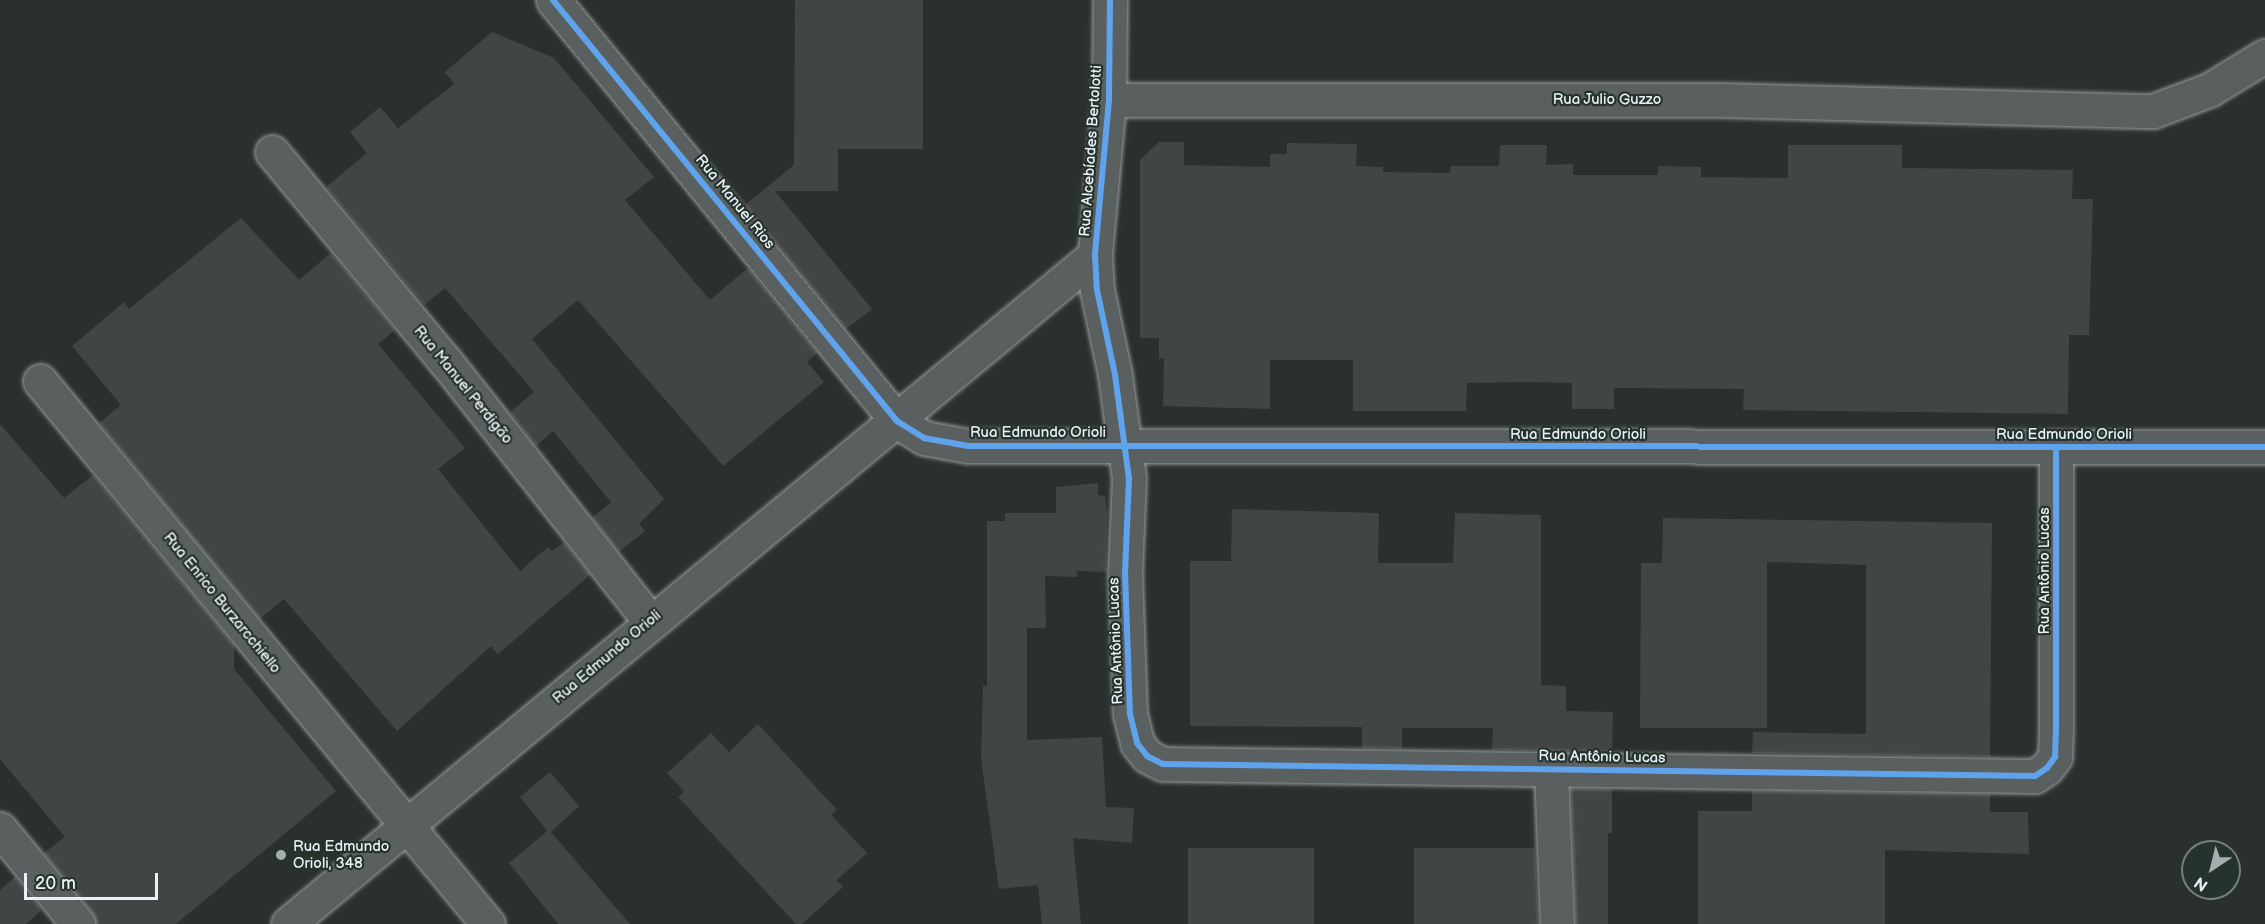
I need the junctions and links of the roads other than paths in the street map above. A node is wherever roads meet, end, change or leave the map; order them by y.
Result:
1 (553, 0) edge
2 (1110, 0) edge
3 (2265, 56) edge
4 (1109, 100) junction
5 (272, 153) dead end
6 (1095, 255) junction
7 (40, 381) dead end
8 (897, 421) junction
9 (1126, 445) junction
10 (2056, 447) junction
11 (2265, 447) edge
12 (650, 621) junction
13 (1551, 769) junction
14 (404, 825) junction
15 (0, 829) edge
16 (78, 924) edge
17 (288, 924) edge
18 (488, 924) edge
19 (1557, 924) edge

1 - 8 street, Rua Manuel Rios
2 - 4 street, Rua Alcebíades Bertolotti
3 - 4 street, Rua Julio Guzzo
4 - 6 street, Rua Alcebíades Bertolotti
5 - 12 street, Rua Manuel Perdigão
6 - 8 street
6 - 9 street, Rua Alcebíades Bertolotti
7 - 14 street, Rua Enrico Burzarcchiello
8 - 9 street, Rua Edmundo Orioli
8 - 12 street, Rua Edmundo Orioli
9 - 10 street, Rua Edmundo Orioli
9 - 13 street, Rua Antônio Lucas
10 - 11 street, Rua Edmundo Orioli
10 - 13 street, Rua Antônio Lucas
12 - 14 street, Rua Edmundo Orioli
13 - 19 street
14 - 17 street, Rua Edmundo Orioli
14 - 18 street, Rua Enrico Burzarcchiello
15 - 16 street

